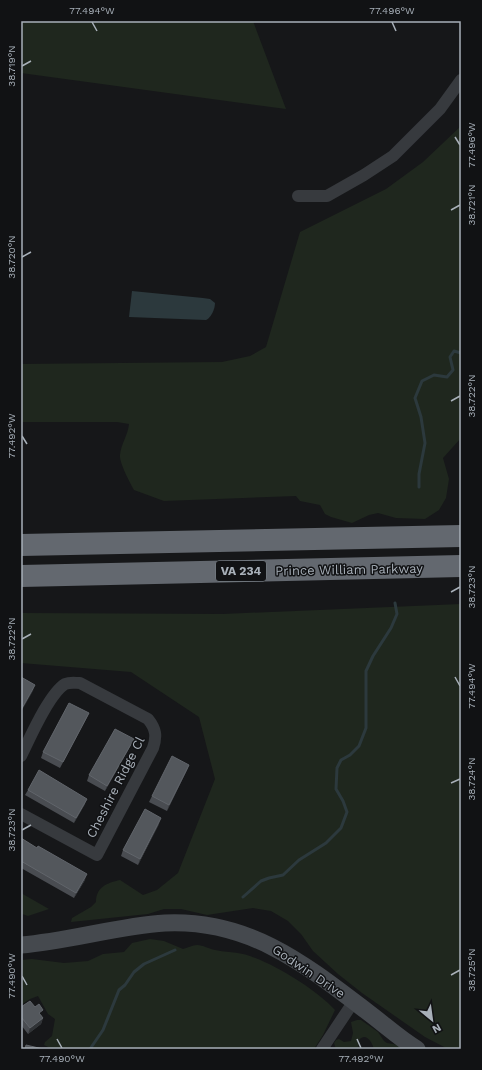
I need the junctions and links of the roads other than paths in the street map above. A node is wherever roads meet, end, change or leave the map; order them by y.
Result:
1 (461, 80) edge
2 (298, 196) dead end
3 (461, 536) edge
4 (21, 545) edge
5 (461, 566) edge
6 (21, 576) edge
7 (21, 756) edge
8 (21, 814) edge
9 (21, 945) edge
10 (354, 1002) junction
11 (322, 1049) edge
12 (417, 1049) edge

1 - 2 street
3 - 4 highway
5 - 6 highway, Prince William Parkway / VA 234
7 - 8 street, Cheshire Ridge Cl
9 - 10 street, Godwin Drive
10 - 11 street
10 - 12 street, Godwin Drive

